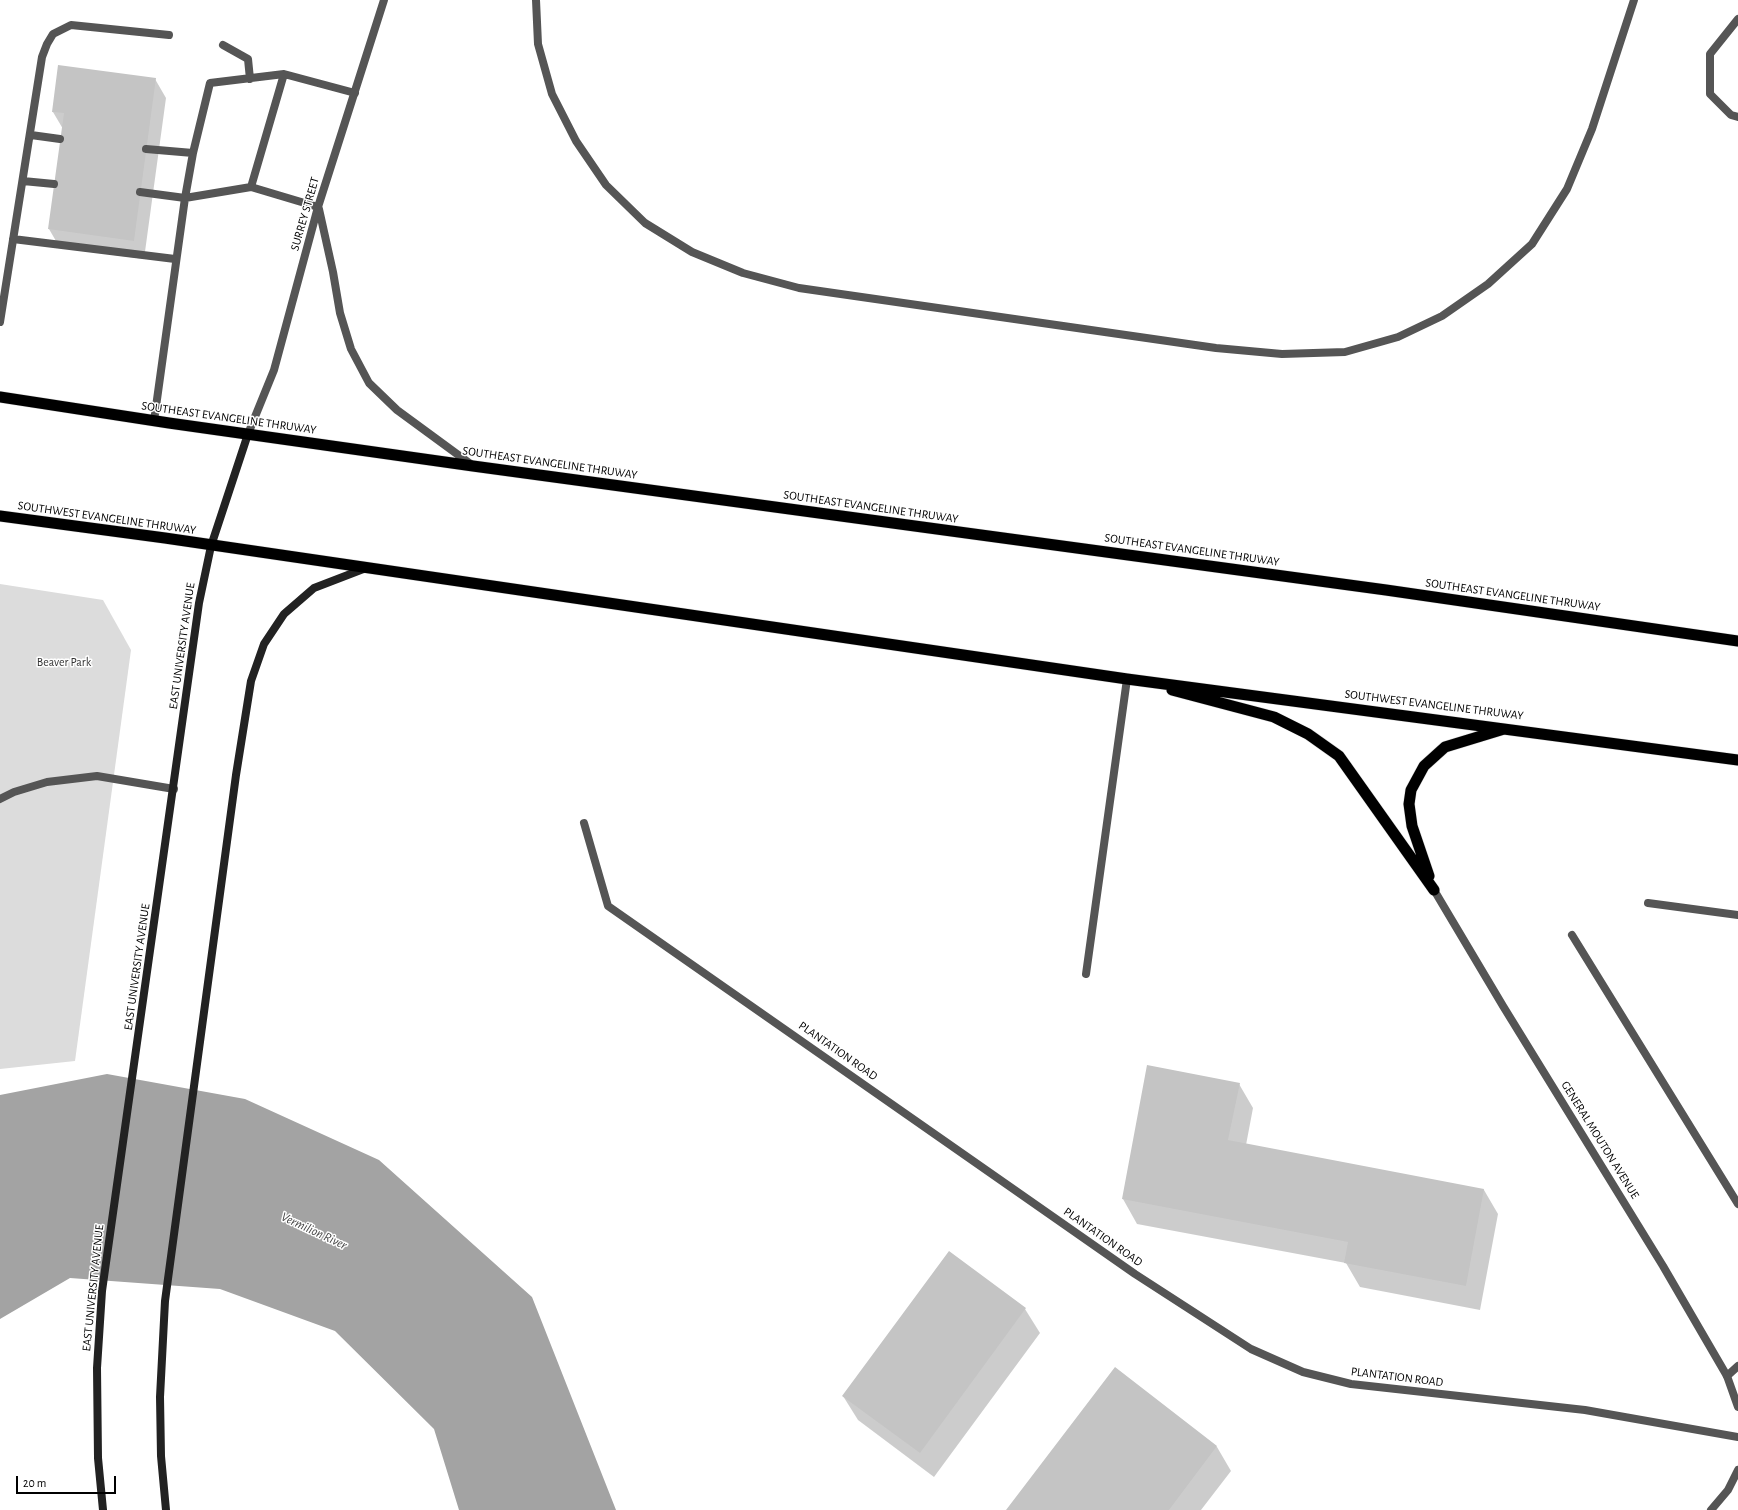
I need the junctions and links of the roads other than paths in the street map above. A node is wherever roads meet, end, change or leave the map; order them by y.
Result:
1 (384, 0) edge
2 (536, 0) edge
3 (1634, 0) edge
4 (1738, 19) edge
5 (168, 35) dead end
6 (223, 45) dead end
7 (284, 74) junction
8 (250, 79) junction
9 (355, 93) junction
10 (1738, 117) edge
11 (31, 135) junction
12 (60, 138) dead end
13 (146, 148) dead end
14 (193, 153) junction
15 (23, 181) junction
16 (54, 184) dead end
17 (251, 187) junction
18 (140, 192) dead end
19 (185, 198) junction
20 (318, 207) junction
21 (13, 239) junction
22 (175, 259) junction
23 (0, 322) edge
24 (0, 397) edge
25 (154, 421) junction
26 (248, 434) junction
27 (473, 466) junction
28 (0, 516) edge
29 (211, 546) junction
30 (366, 568) junction
31 (1738, 642) edge
32 (1127, 679) junction
33 (1509, 728) junction
34 (1738, 760) edge
35 (174, 789) junction
36 (0, 799) edge
37 (584, 823) dead end
38 (1434, 890) junction
39 (1648, 903) dead end
40 (1738, 915) edge
41 (1572, 935) dead end
42 (1086, 974) dead end
43 (1738, 1204) edge
44 (1738, 1366) edge
45 (1727, 1376) junction
46 (1738, 1407) edge
47 (1738, 1437) edge
48 (1738, 1470) edge
49 (103, 1510) edge
50 (166, 1510) edge
51 (1711, 1510) edge

1 - 9 street, SURREY STREET
2 - 3 street
4 - 10 street
5 - 11 street
6 - 8 street
7 - 8 street
7 - 9 street
7 - 17 street
8 - 14 street
9 - 20 street, SURREY STREET
11 - 12 street
11 - 15 street
13 - 14 street
14 - 19 street
15 - 16 street
15 - 21 street
17 - 19 street
17 - 20 street
18 - 19 street
19 - 22 street
20 - 26 street, SURREY STREET
20 - 27 street
21 - 22 street
21 - 23 street
22 - 25 street
24 - 25 highway, SOUTHEAST EVANGELINE THRUWAY
25 - 26 highway, SOUTHEAST EVANGELINE THRUWAY
26 - 27 highway, SOUTHEAST EVANGELINE THRUWAY
26 - 29 main road, EAST UNIVERSITY AVENUE
27 - 31 highway, SOUTHEAST EVANGELINE THRUWAY
28 - 29 highway, SOUTHWEST EVANGELINE THRUWAY
29 - 30 highway
29 - 35 main road, EAST UNIVERSITY AVENUE
30 - 32 highway
30 - 50 main road
32 - 33 highway, SOUTHWEST EVANGELINE THRUWAY
32 - 38 highway
32 - 42 street
33 - 34 highway, SOUTHWEST EVANGELINE THRUWAY
33 - 38 highway
35 - 36 street
35 - 49 main road, EAST UNIVERSITY AVENUE
37 - 47 street, PLANTATION ROAD
38 - 45 street, GENERAL MOUTON AVENUE
39 - 40 street
41 - 43 street
44 - 45 street
45 - 46 street, GENERAL MOUTON AVENUE
48 - 51 street

